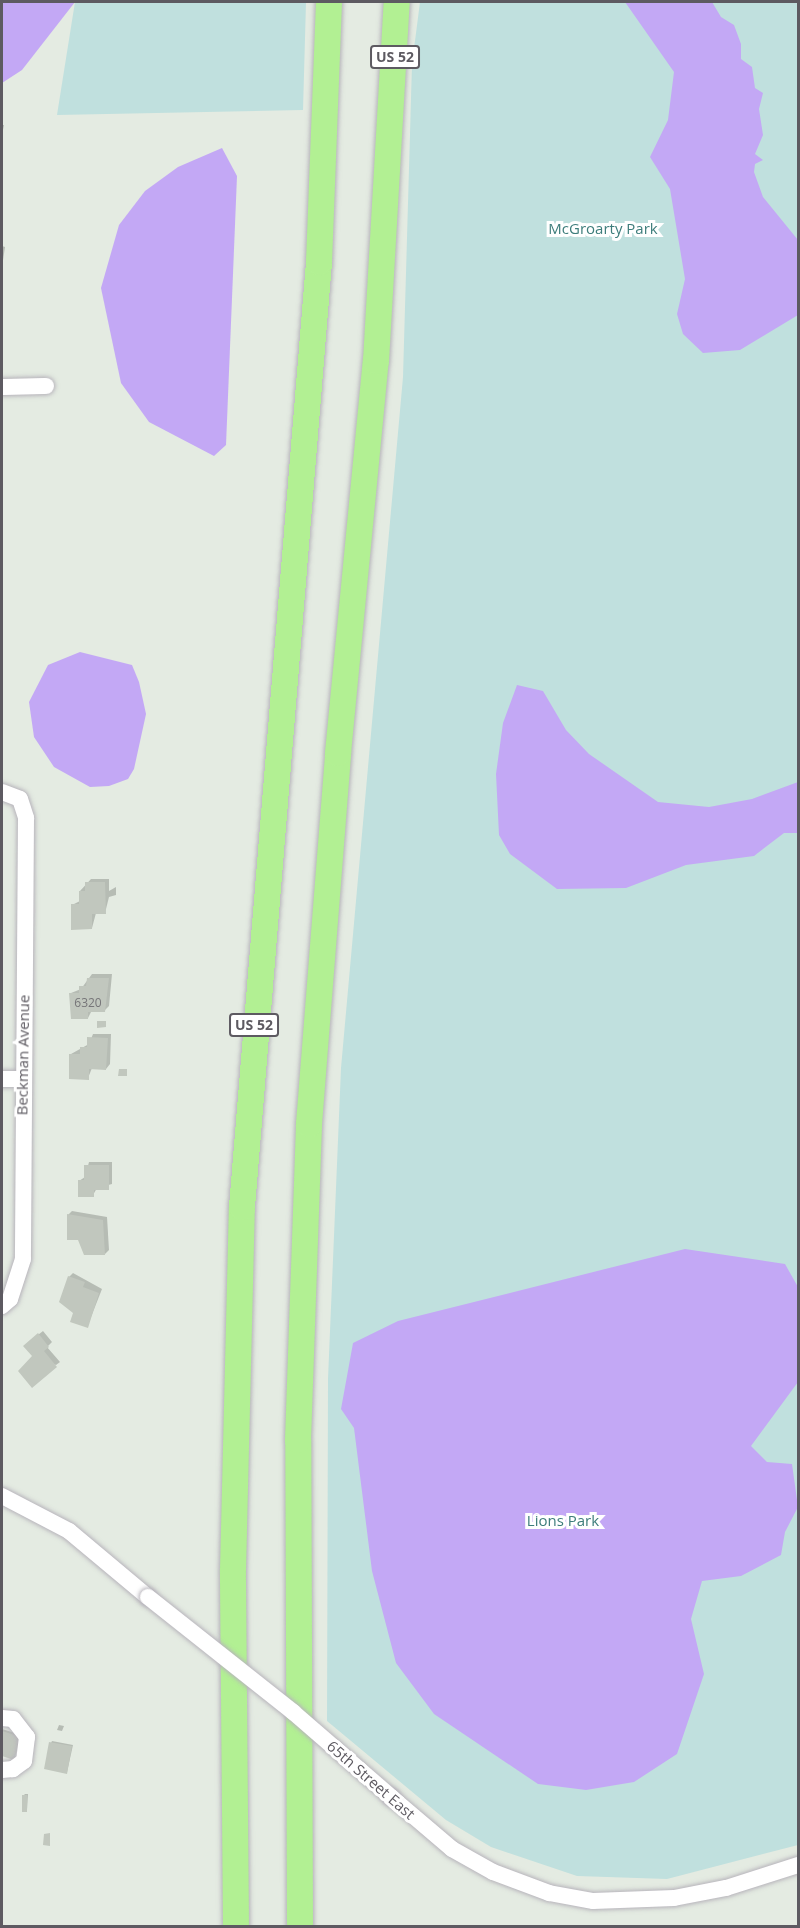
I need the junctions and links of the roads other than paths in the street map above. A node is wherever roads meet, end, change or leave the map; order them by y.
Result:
1 (398, 2) edge
2 (328, 3) edge
3 (46, 386) dead end
4 (2, 387) edge
5 (2, 792) edge
6 (2, 1079) edge
7 (22, 1079) junction
8 (2, 1306) edge
9 (2, 1496) edge
10 (2, 1718) edge
11 (2, 1770) edge
12 (798, 1865) edge
13 (236, 1926) edge
14 (300, 1926) edge

1 - 14 highway, US 52
2 - 13 highway, US 52
3 - 4 street
5 - 7 street, Beckman Avenue
6 - 7 street
7 - 8 street, Beckman Avenue
9 - 12 street, 65th Street East, bridge
10 - 11 street

